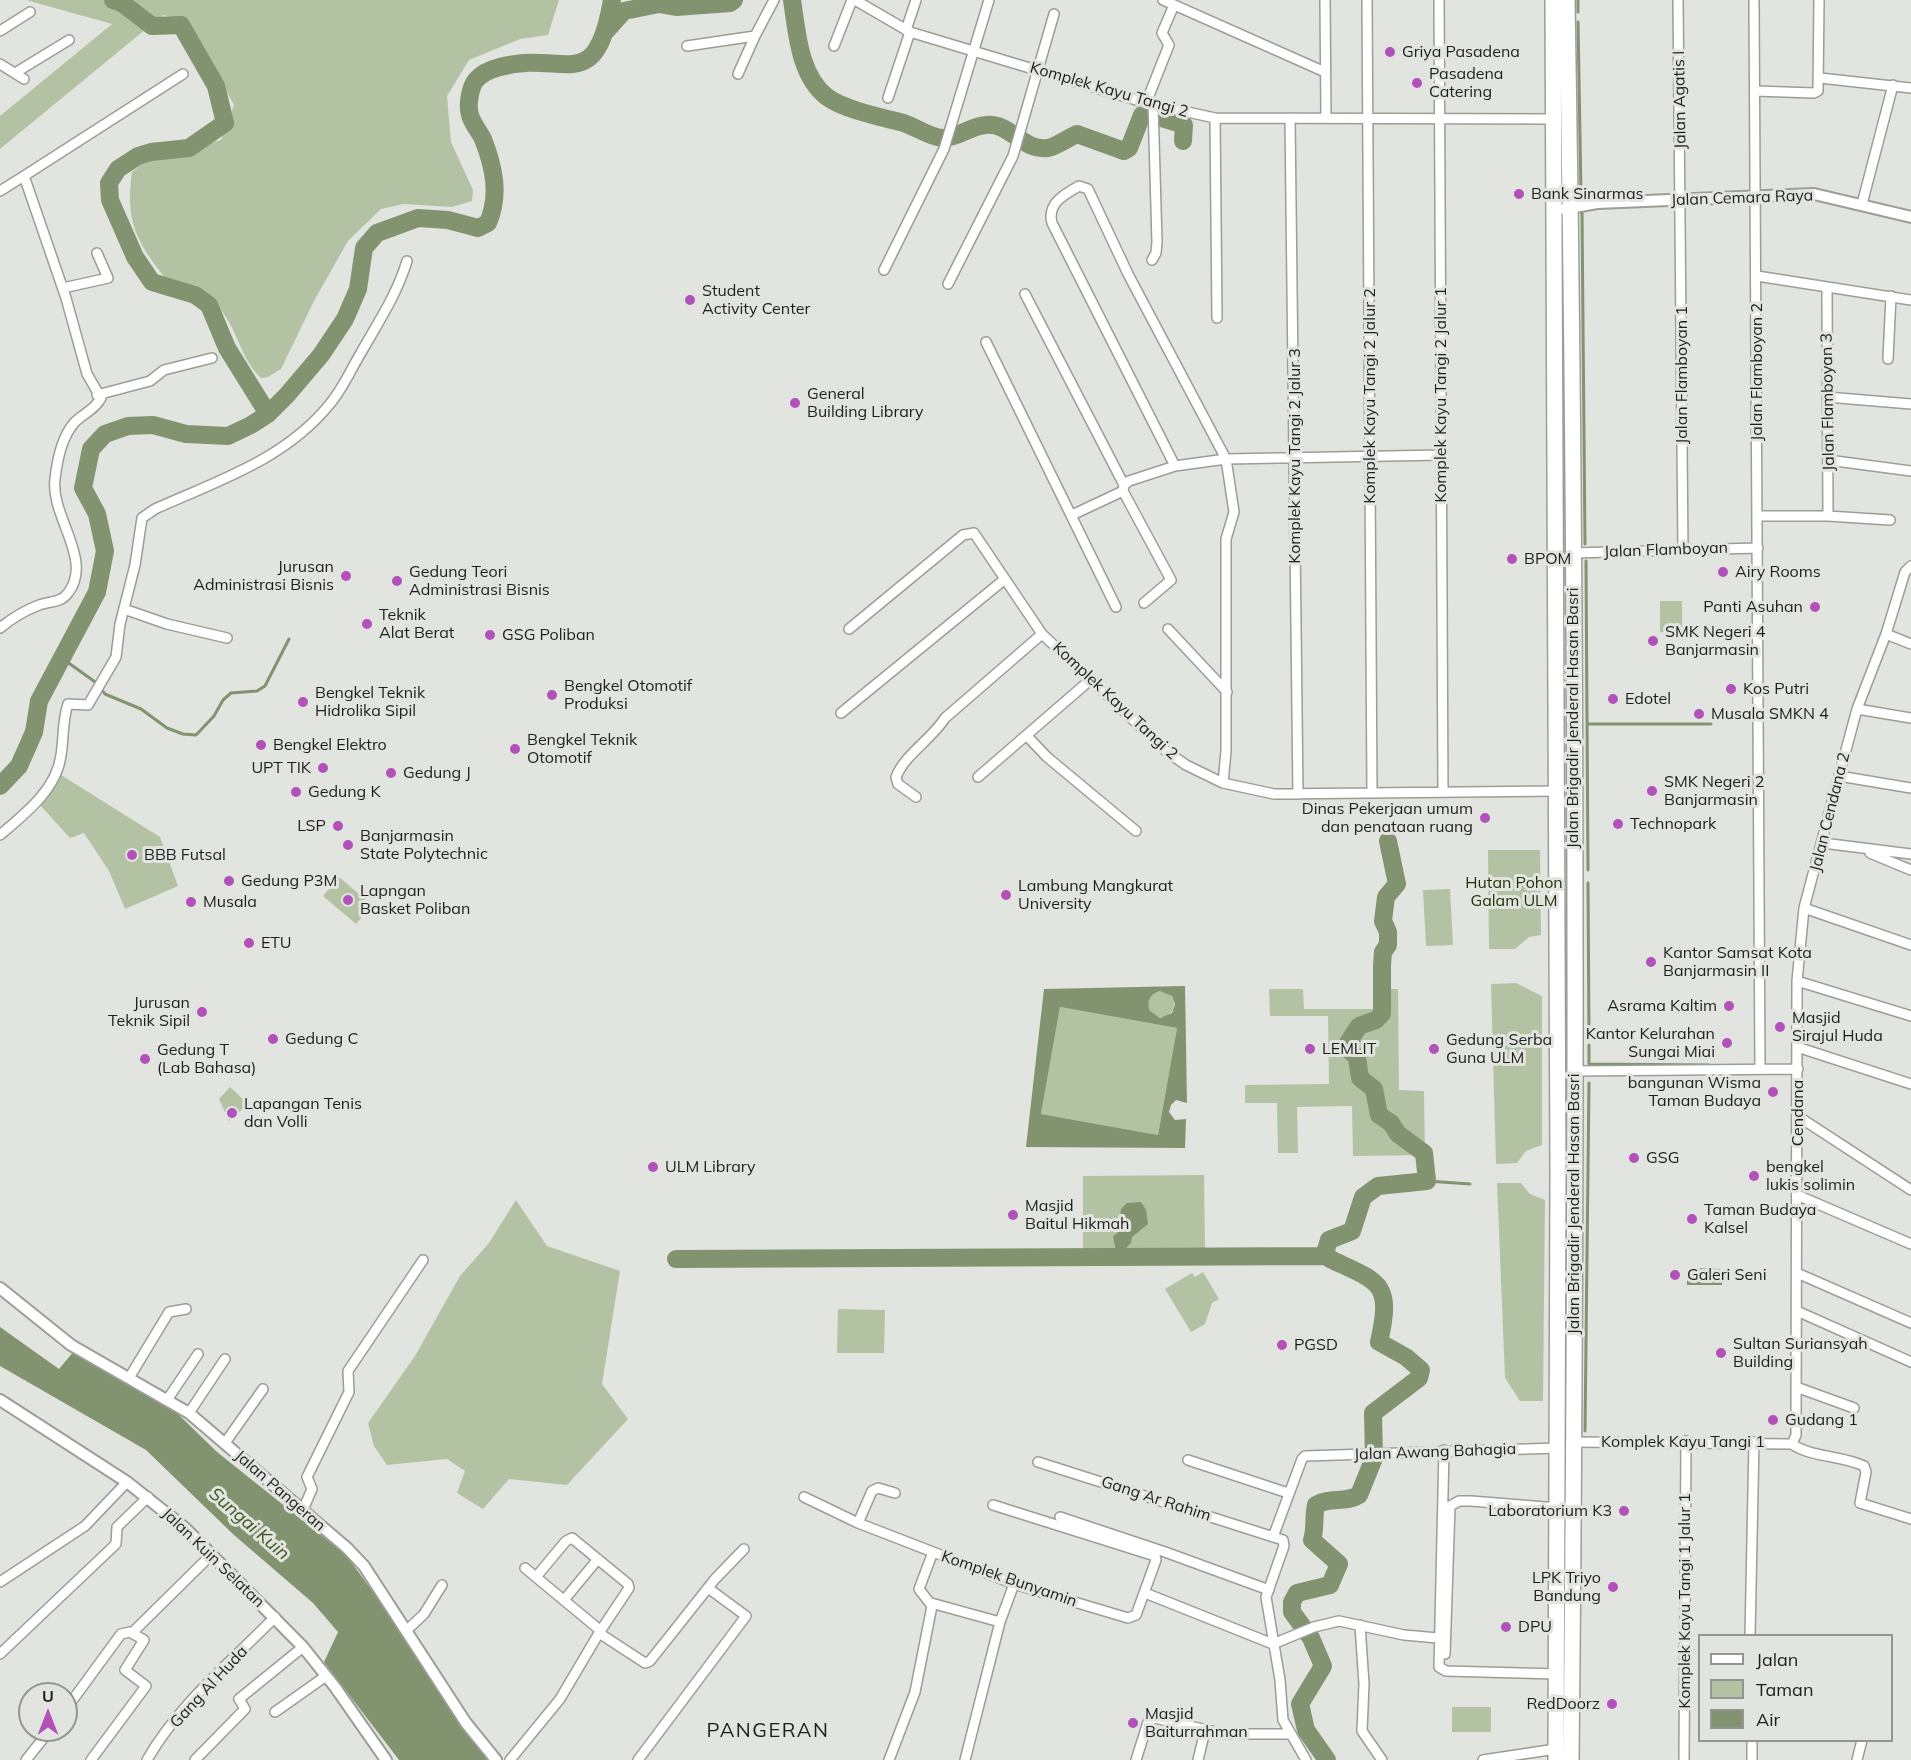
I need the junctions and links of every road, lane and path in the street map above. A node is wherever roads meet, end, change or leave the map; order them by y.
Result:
1 (774, 0) edge
2 (854, 0) edge
3 (916, 0) edge
4 (989, 0) edge
5 (1163, 0) edge
6 (1325, 0) edge
7 (1367, 0) edge
8 (1439, 0) edge
9 (1553, 0) edge
10 (1566, 0) edge
11 (1678, 0) edge
12 (1819, 0) edge
13 (1754, 2) dead end
14 (1174, 5) junction
15 (30, 12) dead end
16 (1054, 15) dead end
17 (0, 31) edge
18 (908, 31) junction
19 (755, 36) junction
20 (69, 40) dead end
21 (687, 46) dead end
22 (834, 46) dead end
23 (973, 52) junction
24 (0, 64) edge
25 (1036, 70) junction
26 (1325, 72) junction
27 (15, 73) junction
28 (183, 74) dead end
29 (738, 74) dead end
30 (1820, 78) junction
31 (24, 79) dead end
32 (1893, 85) junction
33 (1911, 88) edge
34 (1755, 91) junction
35 (888, 98) dead end
36 (1149, 104) junction
37 (1215, 118) junction
38 (1290, 118) junction
39 (1326, 118) junction
40 (1368, 119) junction
41 (1439, 119) junction
42 (1555, 119) junction
43 (24, 176) junction
44 (0, 191) edge
45 (1757, 196) junction
46 (1682, 201) junction
47 (1862, 204) junction
48 (1563, 209) junction
49 (1911, 217) edge
50 (97, 253) dead end
51 (1152, 260) dead end
52 (407, 261) dead end
53 (884, 270) dead end
54 (1757, 276) junction
55 (948, 284) dead end
56 (63, 288) junction
57 (1827, 288) junction
58 (1025, 294) dead end
59 (1891, 296) junction
60 (1911, 300) edge
61 (1217, 318) dead end
62 (986, 342) dead end
63 (212, 358) dead end
64 (1888, 359) dead end
65 (97, 395) junction
66 (1827, 397) junction
67 (1911, 404) edge
68 (1370, 455) junction
69 (1442, 455) junction
70 (1294, 457) junction
71 (1226, 459) junction
72 (1828, 460) junction
73 (1175, 466) junction
74 (1556, 470) junction
75 (1573, 470) junction
76 (1911, 471) edge
77 (1556, 487) junction
78 (1573, 487) junction
79 (1123, 488) junction
80 (1072, 516) junction
81 (1758, 516) junction
82 (1828, 516) junction
83 (1890, 520) dead end
84 (1758, 548) junction
85 (1683, 550) junction
86 (1573, 553) junction
87 (1911, 566) edge
88 (1005, 579) junction
89 (1144, 603) dead end
90 (1116, 607) dead end
91 (124, 609) junction
92 (0, 628) edge
93 (849, 629) dead end
94 (1168, 629) dead end
95 (1042, 634) junction
96 (1886, 634) junction
97 (227, 638) dead end
98 (1911, 644) edge
99 (1089, 681) junction
100 (1227, 692) junction
101 (1857, 709) junction
102 (841, 712) dead end
103 (1911, 718) edge
104 (1027, 736) junction
105 (1839, 776) junction
106 (978, 777) dead end
107 (1223, 783) junction
108 (1911, 788) edge
109 (1443, 790) junction
110 (1557, 791) junction
111 (1372, 792) junction
112 (1298, 794) junction
113 (916, 797) dead end
114 (1136, 831) dead end
115 (0, 835) edge
116 (1823, 843) junction
117 (1860, 848) junction
118 (1911, 854) edge
119 (1911, 870) edge
120 (1804, 908) junction
121 (1911, 945) edge
122 (1797, 981) junction
123 (1911, 1016) edge
124 (1797, 1047) junction
125 (1760, 1069) junction
126 (1798, 1069) junction
127 (1574, 1071) junction
128 (1911, 1084) edge
129 (1799, 1117) junction
130 (1911, 1190) edge
131 (1797, 1195) junction
132 (1911, 1244) edge
133 (423, 1260) dead end
134 (1797, 1273) junction
135 (0, 1288) edge
136 (186, 1309) dead end
137 (1797, 1311) junction
138 (1911, 1323) edge
139 (198, 1354) dead end
140 (225, 1359) dead end
141 (1911, 1362) edge
142 (129, 1378) junction
143 (1796, 1387) junction
144 (263, 1389) dead end
145 (0, 1400) edge
146 (167, 1400) junction
147 (1854, 1408) dead end
148 (189, 1413) junction
149 (1686, 1441) junction
150 (1574, 1442) junction
151 (1754, 1442) junction
152 (225, 1443) junction
153 (1792, 1444) junction
154 (1558, 1448) junction
155 (1444, 1450) junction
156 (1188, 1460) dead end
157 (1038, 1462) dead end
158 (127, 1482) junction
159 (895, 1493) dead end
160 (1288, 1493) junction
161 (148, 1497) junction
162 (804, 1497) dead end
163 (993, 1505) dead end
164 (1558, 1508) junction
165 (302, 1512) junction
166 (1060, 1517) dead end
167 (1911, 1519) edge
168 (858, 1523) junction
169 (1273, 1537) junction
170 (744, 1549) dead end
171 (933, 1552) junction
172 (212, 1554) junction
173 (598, 1559) junction
174 (525, 1568) dead end
175 (536, 1577) junction
176 (0, 1582) edge
177 (1014, 1584) junction
178 (442, 1585) dead end
179 (708, 1588) junction
180 (1269, 1590) junction
181 (1145, 1593) junction
182 (1565, 1596) junction
183 (564, 1600) junction
184 (931, 1602) junction
185 (274, 1617) junction
186 (1000, 1622) junction
187 (1360, 1625) junction
188 (406, 1630) junction
189 (600, 1632) junction
190 (132, 1633) junction
191 (1750, 1634) edge
192 (1438, 1638) junction
193 (1274, 1644) junction
194 (303, 1647) junction
195 (0, 1654) edge
196 (1445, 1654) dead end
197 (1557, 1674) junction
198 (326, 1676) junction
199 (78, 1693) edge
200 (275, 1712) dead end
201 (1205, 1731) junction
202 (1291, 1734) junction
203 (40, 1742) edge
204 (1752, 1742) edge
205 (1862, 1742) edge
206 (1556, 1754) edge
207 (26, 1760) edge
208 (91, 1760) edge
209 (147, 1760) edge
210 (195, 1760) edge
211 (386, 1760) edge
212 (495, 1760) edge
213 (510, 1760) edge
214 (638, 1760) edge
215 (889, 1760) edge
216 (965, 1760) edge
217 (1136, 1760) edge
218 (1198, 1760) edge
219 (1306, 1760) edge
220 (1382, 1760) edge
221 (1483, 1760) edge
222 (1571, 1760) edge
223 (1684, 1760) edge
224 (1752, 1760) edge
225 (1857, 1760) edge

1 - 19 street
2 - 18 street, Komplek Kayu Tangi 2
2 - 22 street
3 - 18 street
4 - 23 street
5 - 14 street
6 - 26 street
7 - 40 street, Komplek Kayu Tangi 2 Jalur 2
8 - 41 street, Komplek Kayu Tangi 2 Jalur 1
9 - 42 highway, Jalan Brigadir Jenderal Hasan Basri
10 - 48 highway, Jalan Brigadir Jenderal Hasan Basri
11 - 46 street, Jalan Agatis I
12 - 30 street
13 - 34 street, Jalan Flamboyan 2
14 - 26 street
14 - 36 street
15 - 17 street
16 - 25 street
18 - 23 street, Komplek Kayu Tangi 2
18 - 35 street
19 - 21 street
19 - 29 street
20 - 27 street
23 - 25 street, Komplek Kayu Tangi 2
23 - 53 street
24 - 27 street
25 - 36 street, Komplek Kayu Tangi 2
25 - 55 street
26 - 39 street
27 - 31 street
28 - 43 street
30 - 32 street
30 - 34 street
32 - 33 street
32 - 47 street
34 - 45 street, Jalan Flamboyan 2
36 - 37 street, Komplek Kayu Tangi 2
36 - 51 street
37 - 38 street, Komplek Kayu Tangi 2
37 - 61 street
38 - 39 street, Komplek Kayu Tangi 2
38 - 70 street, Komplek Kayu Tangi 2 Jalur 3
39 - 40 street, Komplek Kayu Tangi 2
40 - 41 street, Komplek Kayu Tangi 2
40 - 68 street, Komplek Kayu Tangi 2 Jalur 2
41 - 42 street, Komplek Kayu Tangi 2
41 - 69 street, Komplek Kayu Tangi 2 Jalur 1
42 - 48 highway, Jalan Brigadir Jenderal Hasan Basri
43 - 44 street
43 - 56 street
45 - 46 street, Jalan Cemara Raya
45 - 47 street, Jalan Cemara Raya
45 - 54 street, Jalan Flamboyan 2
46 - 48 street, Jalan Cemara Raya
46 - 85 street, Jalan Flamboyan 1
47 - 49 street, Jalan Cemara Raya
48 - 74 highway, Jalan Brigadir Jenderal Hasan Basri
48 - 75 highway, Jalan Brigadir Jenderal Hasan Basri
50 - 56 street
52 - 91 street
54 - 57 street
54 - 81 street, Jalan Flamboyan 2
56 - 65 street
57 - 59 street
57 - 66 street, Jalan Flamboyan 3
58 - 79 street
59 - 60 street
59 - 64 street
62 - 80 street
63 - 65 street
65 - 92 street
66 - 67 street
66 - 72 street, Jalan Flamboyan 3
68 - 69 street
68 - 70 street
68 - 111 street, Komplek Kayu Tangi 2 Jalur 2
69 - 109 street, Komplek Kayu Tangi 2 Jalur 1
70 - 71 street
70 - 112 street, Komplek Kayu Tangi 2 Jalur 3
71 - 73 street
71 - 73 street
71 - 100 street
72 - 76 street
72 - 82 street, Jalan Flamboyan 3
73 - 79 street
74 - 75 highway
74 - 77 highway, Jalan Brigadir Jenderal Hasan Basri
75 - 78 highway, Jalan Brigadir Jenderal Hasan Basri
77 - 78 highway
77 - 110 highway, Jalan Brigadir Jenderal Hasan Basri
78 - 86 highway, Jalan Brigadir Jenderal Hasan Basri
79 - 80 street
79 - 89 street
80 - 90 street
81 - 82 street
81 - 84 street, Jalan Flamboyan 2
82 - 83 street
84 - 85 street, Jalan Flamboyan
84 - 125 street, Jalan Flamboyan 2
85 - 86 street, Jalan Flamboyan
86 - 127 highway, Jalan Brigadir Jenderal Hasan Basri
87 - 96 street, Jalan Cendana 2
88 - 93 street, Komplek Kayu Tangi 2
88 - 95 street, Komplek Kayu Tangi 2
88 - 102 street
91 - 97 street
91 - 115 street
94 - 100 street
95 - 99 street, Komplek Kayu Tangi 2
95 - 113 street
96 - 98 street
96 - 101 street, Jalan Cendana 2
99 - 104 street
99 - 107 street, Komplek Kayu Tangi 2
100 - 107 street
101 - 103 street
101 - 105 street, Jalan Cendana 2
104 - 106 street
104 - 114 street
105 - 108 street
105 - 116 street, Jalan Cendana 2
107 - 112 street, Komplek Kayu Tangi 2
109 - 110 street, Komplek Kayu Tangi 2
109 - 111 street, Komplek Kayu Tangi 2
110 - 154 highway, Jalan Brigadir Jenderal Hasan Basri
111 - 112 street, Komplek Kayu Tangi 2
116 - 117 street
116 - 120 street, Jalan Cendana 2
117 - 118 street
117 - 119 street
120 - 121 street
120 - 122 street, Jalan Cendana 2
122 - 123 street
122 - 124 street, Jalan Cendana 2
124 - 126 street, Jalan Cendana 2
124 - 128 street
125 - 126 street
125 - 127 street
126 - 129 street, Cendana
127 - 150 highway, Jalan Brigadir Jenderal Hasan Basri
129 - 130 street
129 - 131 street, Cendana
131 - 132 street
131 - 134 street, Cendana
133 - 165 street
134 - 137 street, Cendana
134 - 138 street
135 - 142 street, Jalan Pangeran
136 - 142 street
137 - 141 street
137 - 143 street, Cendana
139 - 146 street
140 - 148 street
142 - 146 street, Jalan Pangeran
143 - 147 street
143 - 153 street, Cendana
144 - 152 street
145 - 158 street, Jalan Kuin Selatan
146 - 148 street, Jalan Pangeran
148 - 152 street, Jalan Pangeran
149 - 150 street, Komplek Kayu Tangi 1
149 - 151 street, Komplek Kayu Tangi 1
149 - 223 street, Komplek Kayu Tangi 1 Jalur 1
150 - 182 highway, Jalan Brigadir Jenderal Hasan Basri
151 - 153 street, Komplek Kayu Tangi 1
151 - 191 street
152 - 165 street, Jalan Pangeran
153 - 167 street, Komplek Kayu Tangi 1
154 - 155 street, Jalan Awang Bahagia
154 - 164 highway, Jalan Brigadir Jenderal Hasan Basri
155 - 160 street, Jalan Awang Bahagia
155 - 192 street
156 - 160 street
157 - 169 street, Gang Ar Rahim
158 - 161 street, Jalan Kuin Selatan
158 - 176 street
159 - 168 street
160 - 169 street
161 - 172 street, Jalan Kuin Selatan
161 - 195 street
162 - 168 street
163 - 181 street, Komplek Bunyamin
164 - 182 highway, Jalan Brigadir Jenderal Hasan Basri
164 - 196 street
165 - 188 street, Jalan Pangeran
166 - 180 street
168 - 171 street
169 - 180 street
170 - 179 street
171 - 177 street, Komplek Bunyamin
171 - 184 street, Komplek Bunyamin
172 - 185 street, Jalan Kuin Selatan
172 - 190 street
173 - 175 street
173 - 183 street
173 - 189 street
174 - 175 street
175 - 183 street
177 - 181 street, Komplek Bunyamin
177 - 186 street
178 - 188 street
179 - 189 street
179 - 214 street
180 - 193 street
181 - 193 street
182 - 197 highway, Jalan Brigadir Jenderal Hasan Basri
182 - 222 highway, Jalan Brigadir Jenderal Hasan Basri
183 - 189 street
184 - 186 street
184 - 215 street, Komplek Bunyamin
185 - 194 street, Jalan Kuin Selatan
185 - 209 street, Gang Al Huda
186 - 216 street
187 - 192 street
187 - 193 street
187 - 220 street
188 - 212 street, Jalan Pangeran
189 - 213 street
190 - 199 street
190 - 208 street
192 - 197 street
193 - 202 street
194 - 198 street, Jalan Kuin Selatan
194 - 210 street
197 - 206 highway, Jalan Brigadir Jenderal Hasan Basri
198 - 200 street
198 - 211 street, Jalan Kuin Selatan
201 - 202 street
201 - 217 street
201 - 218 street
202 - 219 street
203 - 207 street
204 - 224 street
205 - 225 street
206 - 221 street

